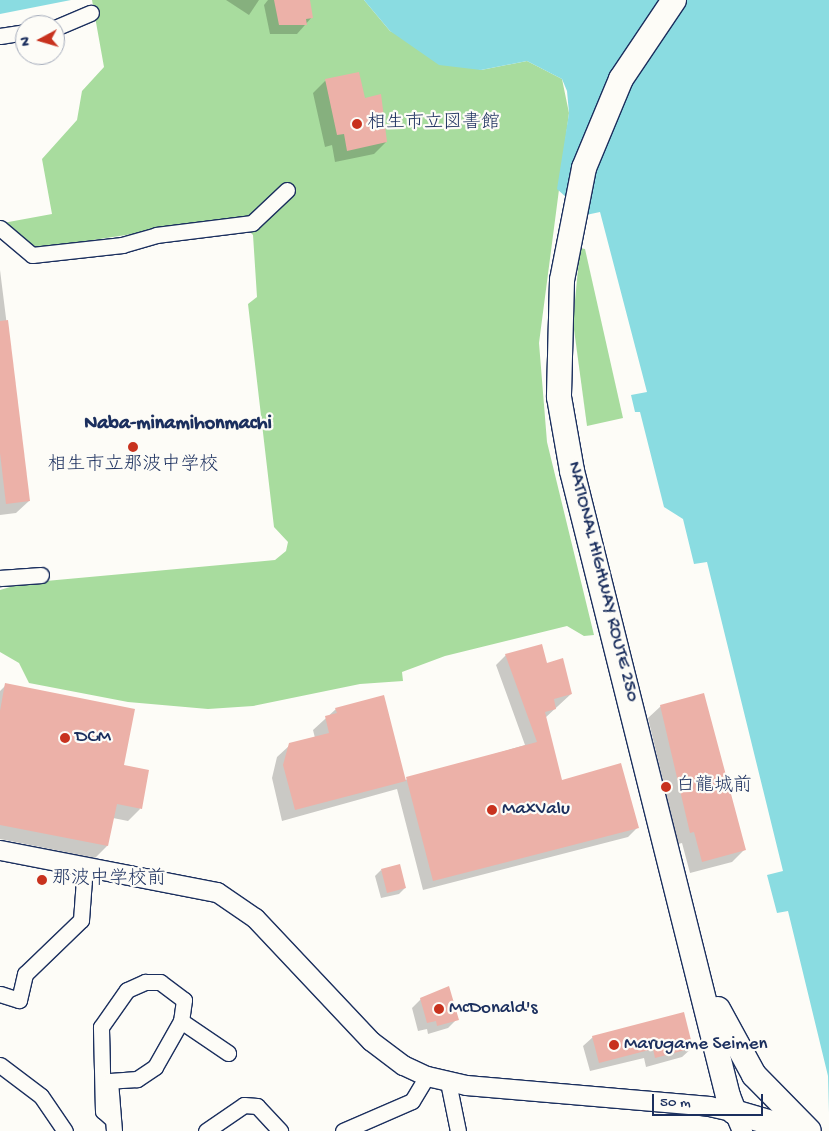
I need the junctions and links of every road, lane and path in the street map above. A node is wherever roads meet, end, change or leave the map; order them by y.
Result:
1 (674, 0) edge
2 (91, 13) dead end
3 (65, 24) edge
4 (15, 34) edge
5 (0, 36) edge
6 (287, 190) dead end
7 (0, 228) edge
8 (41, 575) dead end
9 (0, 578) edge
10 (0, 850) edge
11 (85, 866) junction
12 (698, 965) junction
13 (0, 994) edge
14 (181, 1021) junction
15 (228, 1053) dead end
16 (0, 1065) edge
17 (427, 1076) junction
18 (448, 1082) junction
19 (738, 1121) edge
20 (113, 1125) edge
21 (278, 1130) edge
22 (794, 1130) edge
23 (65, 1131) edge
24 (206, 1131) edge
25 (343, 1131) edge
26 (458, 1131) edge

1 - 12 highway, NATIONAL HIGHWAY ROUTE 250
2 - 3 street
4 - 5 street
6 - 7 street
8 - 9 street
10 - 11 street
11 - 13 street
11 - 17 street
12 - 19 highway, NATIONAL HIGHWAY ROUTE 250
12 - 22 highway
14 - 15 street
14 - 20 street
14 - 20 street
16 - 23 street
17 - 18 street
17 - 25 street
18 - 19 street
18 - 26 street
19 - 22 highway
21 - 24 street

